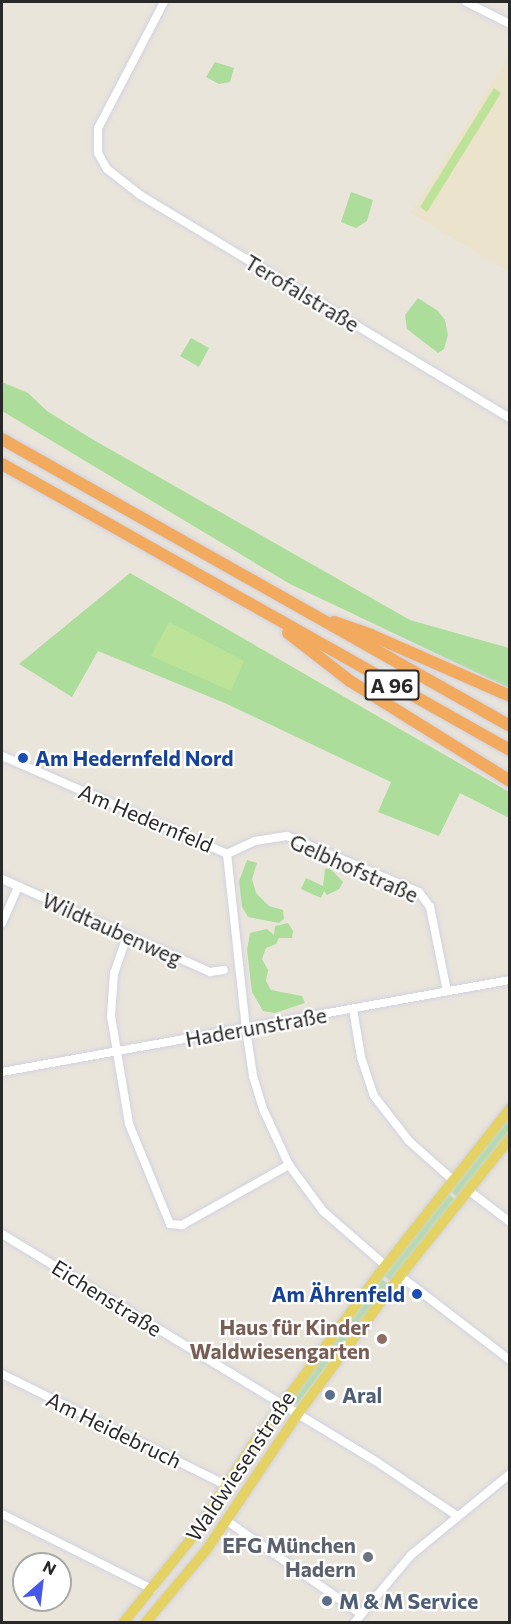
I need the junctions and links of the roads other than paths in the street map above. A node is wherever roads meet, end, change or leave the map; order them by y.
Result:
1 (164, 2) edge
2 (466, 2) edge
3 (510, 24) edge
4 (510, 418) edge
5 (2, 439) edge
6 (2, 464) edge
7 (309, 614) junction
8 (274, 620) junction
9 (510, 696) edge
10 (510, 726) edge
11 (510, 750) edge
12 (2, 756) edge
13 (510, 781) edge
14 (227, 855) junction
15 (2, 879) edge
16 (18, 886) junction
17 (2, 923) edge
18 (127, 936) junction
19 (224, 970) dead end
20 (510, 980) edge
21 (447, 991) junction
22 (353, 1009) junction
23 (246, 1029) junction
24 (117, 1051) junction
25 (2, 1072) edge
26 (510, 1109) edge
27 (510, 1138) edge
28 (289, 1165) junction
29 (453, 1180) junction
30 (468, 1190) junction
31 (510, 1222) edge
32 (2, 1234) edge
33 (386, 1266) junction
34 (400, 1276) junction
35 (510, 1360) edge
36 (2, 1374) edge
37 (282, 1404) junction
38 (297, 1415) junction
39 (510, 1474) edge
40 (226, 1485) junction
41 (2, 1514) edge
42 (456, 1515) junction
43 (227, 1521) junction
44 (152, 1589) junction
45 (361, 1614) junction
46 (124, 1623) edge
47 (146, 1623) edge
48 (355, 1623) edge

1 - 4 street, Terofalstraße
2 - 3 street
5 - 7 highway, A 96
6 - 8 highway, A 96
7 - 9 highway
7 - 10 highway, A 96
8 - 11 highway, A 96
8 - 13 highway
12 - 14 street, Am Hedernfeld
14 - 21 street, Gelbhofstraße
14 - 23 street, Am Hedernfeld
15 - 16 street, Wildtaubenweg
16 - 17 street
16 - 18 street, Wildtaubenweg
18 - 19 street, Wildtaubenweg
18 - 24 street
20 - 21 street, Haderunstraße
21 - 22 street, Haderunstraße
22 - 23 street, Haderunstraße
22 - 29 street
23 - 24 street, Haderunstraße
23 - 28 street, Am Hedernfeld
24 - 25 street, Haderunstraße
24 - 28 street
26 - 29 main road, Waldwiesenstraße
27 - 30 main road, Waldwiesenstraße
28 - 33 street, Am Hedernfeld
29 - 33 main road, Waldwiesenstraße
30 - 31 street
30 - 34 main road, Waldwiesenstraße
32 - 37 street, Eichenstraße
33 - 37 main road, Waldwiesenstraße
34 - 35 street
34 - 38 main road, Waldwiesenstraße
36 - 40 street, Am Heidebruch
37 - 38 street, Eichenstraße
37 - 40 main road, Waldwiesenstraße
38 - 42 street, Eichenstraße
38 - 43 main road, Waldwiesenstraße
39 - 42 street
40 - 44 main road, Waldwiesenstraße
41 - 44 street
42 - 45 street
43 - 45 street
43 - 47 main road, Waldwiesenstraße
44 - 46 main road, Waldwiesenstraße
45 - 48 street

